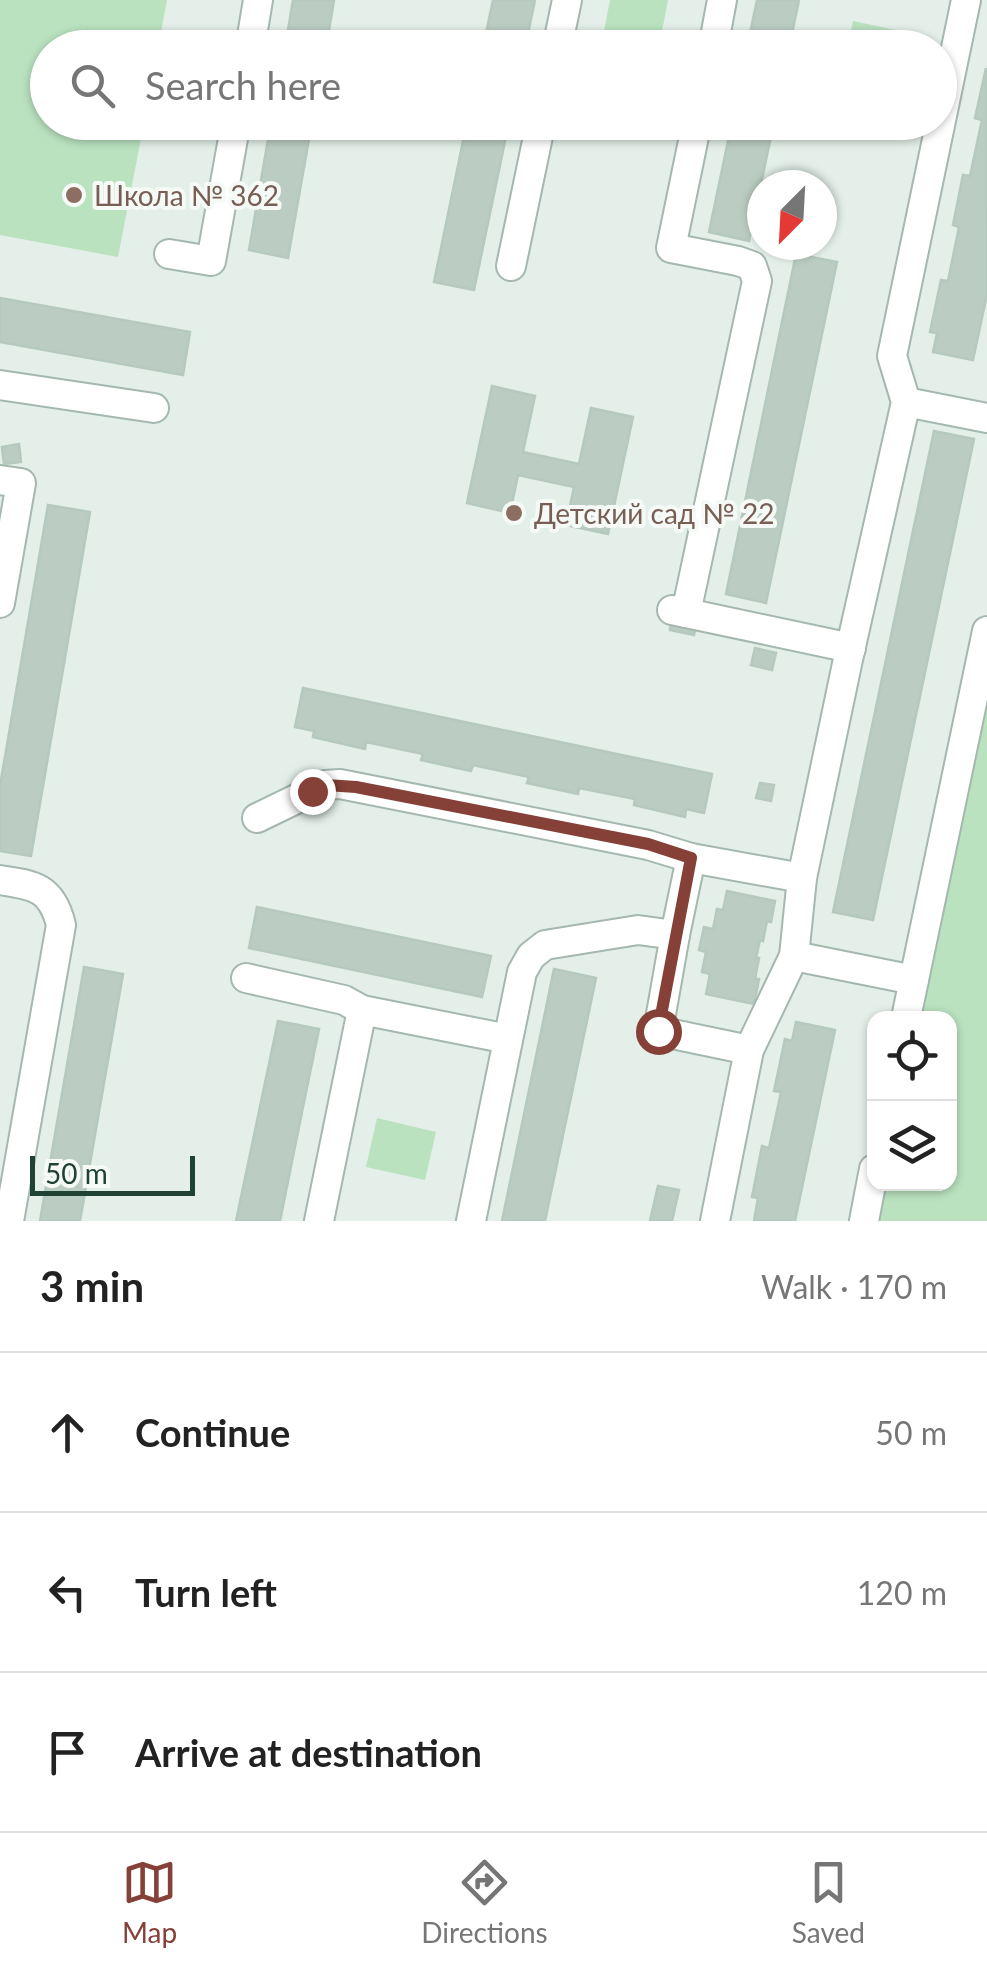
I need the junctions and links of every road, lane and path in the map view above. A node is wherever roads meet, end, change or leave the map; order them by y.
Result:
1 (258, 0) edge
2 (567, 0) edge
3 (722, 0) edge
4 (966, 0) edge
5 (253, 30) edge
6 (561, 30) edge
7 (716, 30) edge
8 (957, 43) edge
9 (233, 140) edge
10 (537, 140) edge
11 (693, 140) edge
12 (937, 140) edge
13 (169, 254) dead end
14 (510, 266) dead end
15 (0, 384) edge
16 (906, 402) junction
17 (154, 408) dead end
18 (987, 418) edge
19 (0, 480) edge
20 (0, 603) edge
21 (987, 632) edge
22 (851, 648) junction
23 (257, 818) dead end
24 (691, 858) junction
25 (802, 878) junction
26 (0, 880) edge
27 (675, 935) junction
28 (794, 956) junction
29 (246, 978) dead end
30 (914, 980) junction
31 (362, 1010) junction
32 (907, 1011) edge
33 (508, 1039) junction
34 (750, 1050) junction
35 (11, 1131) edge
36 (870, 1191) edge
37 (9, 1221) edge
38 (319, 1221) edge
39 (471, 1221) edge
40 (715, 1221) edge
41 (864, 1221) edge

1 - 5 street
2 - 6 street
3 - 7 street
4 - 8 street
9 - 13 street
10 - 14 street
11 - 22 street
12 - 16 street
15 - 17 street
16 - 18 street
16 - 22 street
19 - 20 street
21 - 30 street
22 - 25 street
23 - 24 street
24 - 25 street
24 - 27 street
25 - 28 street
26 - 35 street
27 - 33 street
27 - 34 street
28 - 30 street
28 - 34 street
29 - 31 street
30 - 32 street
31 - 33 street
31 - 38 street
33 - 39 street
34 - 40 street
35 - 37 street
36 - 41 street

